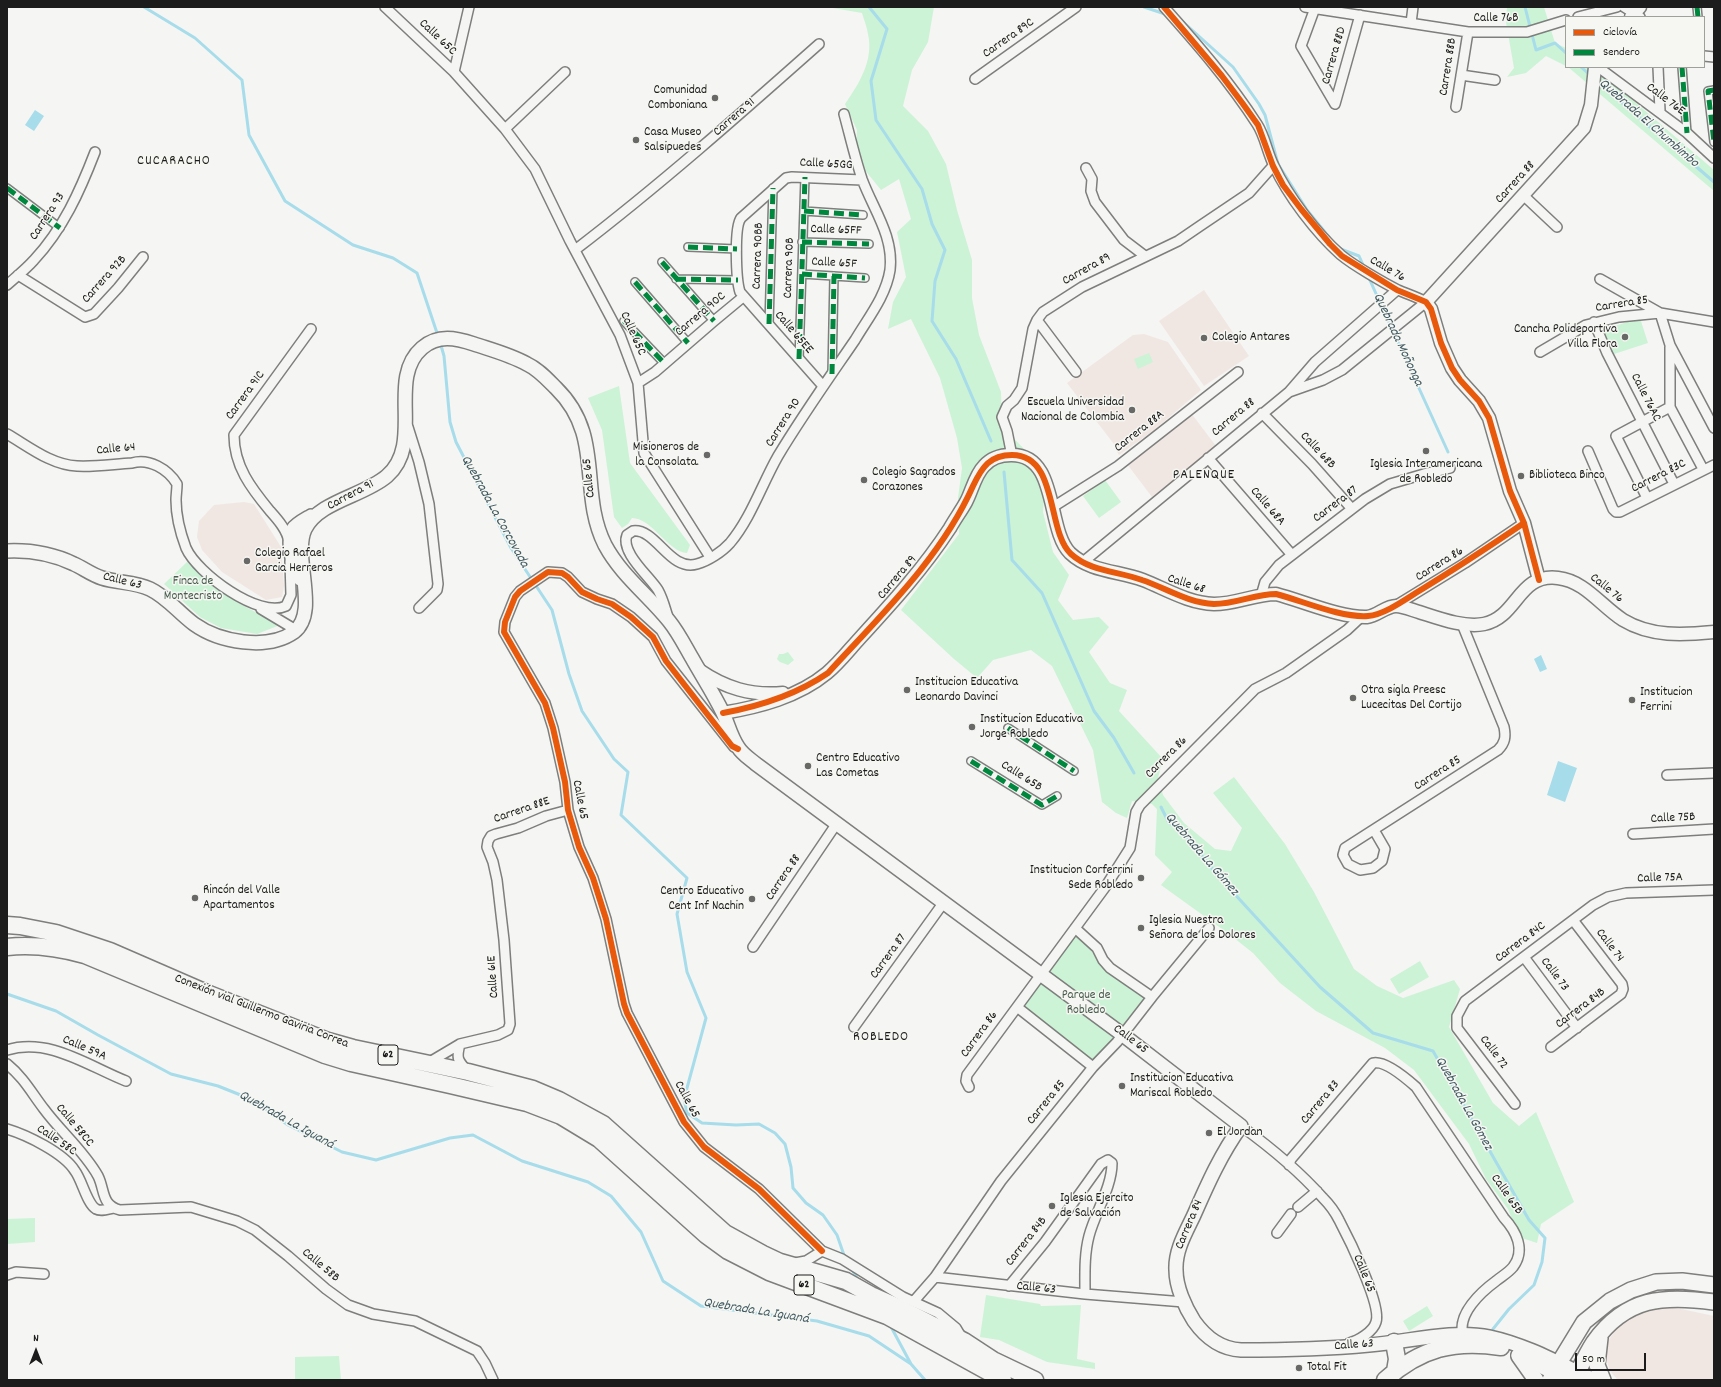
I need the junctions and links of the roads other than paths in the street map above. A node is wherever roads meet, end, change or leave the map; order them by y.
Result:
1 (385, 7) edge
2 (469, 7) edge
3 (1076, 7) edge
4 (1164, 7) edge
5 (1413, 7) edge
6 (1617, 7) edge
7 (1310, 8) edge
8 (1360, 16) junction
9 (1582, 16) edge
10 (1565, 20) edge
11 (1411, 23) junction
12 (1468, 32) junction
13 (819, 44) dead end
14 (1658, 68) edge
15 (1682, 68) edge
16 (454, 72) junction
17 (565, 72) dead end
18 (1595, 73) edge
19 (1461, 75) junction
20 (975, 79) dead end
21 (1495, 80) dead end
22 (1714, 90) edge
23 (1456, 107) dead end
24 (1660, 111) junction
25 (844, 114) dead end
26 (505, 129) junction
27 (1687, 133) junction
28 (1714, 142) edge
29 (95, 152) dead end
30 (1714, 158) edge
31 (1274, 166) junction
32 (1086, 168) dead end
33 (789, 177) joint
34 (805, 178) junction
35 (862, 180) junction
36 (7, 188) edge
37 (773, 188) junction
38 (1523, 195) junction
39 (804, 211) junction
40 (863, 215) dead end
41 (1557, 227) dead end
42 (60, 228) junction
43 (802, 242) junction
44 (869, 244) dead end
45 (688, 247) dead end
46 (737, 249) junction
47 (575, 250) junction
48 (1145, 256) junction
49 (143, 257) dead end
50 (662, 262) dead end
51 (802, 274) junction
52 (18, 275) junction
53 (834, 276) junction
54 (865, 278) dead end
55 (676, 279) junction
56 (1600, 279) dead end
57 (738, 280) junction
58 (635, 282) dead end
59 (7, 285) edge
60 (1397, 290) junction
61 (743, 298) junction
62 (1426, 302) junction
63 (1660, 313) junction
64 (1037, 320) junction
65 (624, 321) dead end
66 (714, 321) junction
67 (1594, 322) junction
68 (1714, 322) edge
69 (769, 324) junction
70 (312, 329) dead end
71 (451, 338) joint
72 (688, 343) junction
73 (1670, 345) junction
74 (1540, 352) dead end
75 (799, 359) junction
76 (665, 364) junction
77 (1076, 372) dead end
78 (1238, 372) dead end
79 (832, 374) junction
80 (638, 383) junction
81 (823, 386) junction
82 (1289, 392) junction
83 (1670, 407) junction
84 (1262, 413) junction
85 (406, 420) junction
86 (1643, 421) junction
87 (1714, 428) edge
88 (7, 434) edge
89 (1588, 451) dead end
90 (1006, 455) junction
91 (1208, 458) junction
92 (1714, 465) edge
93 (1450, 468) dead end
94 (1703, 469) junction
95 (1674, 484) junction
96 (1647, 498) junction
97 (1053, 507) junction
98 (325, 509) junction
99 (1352, 509) junction
100 (309, 517) junction
101 (280, 523) junction
102 (1524, 523) junction
103 (7, 551) edge
104 (290, 551) junction
105 (1292, 555) junction
106 (710, 557) junction
107 (1083, 562) junction
108 (1539, 580) junction
109 (304, 587) junction
110 (1261, 596) junction
111 (244, 599) junction
112 (289, 601) joint
113 (1395, 606) junction
114 (419, 608) dead end
115 (1362, 616) junction
116 (669, 620) junction
117 (1462, 624) junction
118 (296, 630) junction
119 (1714, 632) edge
120 (698, 669) junction
121 (800, 690) junction
122 (723, 713) junction
123 (1008, 728) dead end
124 (738, 749) junction
125 (971, 761) dead end
126 (1074, 771) dead end
127 (1714, 773) edge
128 (1667, 775) dead end
129 (1058, 796) dead end
130 (568, 810) junction
131 (837, 823) junction
132 (1714, 829) edge
133 (1374, 830) junction
134 (1633, 834) dead end
135 (488, 841) joint
136 (1714, 890) edge
137 (1608, 897) joint
138 (944, 902) junction
139 (1573, 920) junction
140 (7, 925) edge
141 (1076, 928) junction
142 (1209, 928) dead end
143 (753, 947) dead end
144 (7, 948) edge
145 (1524, 957) junction
146 (1040, 974) junction
147 (1623, 989) joint
148 (1152, 997) junction
149 (1017, 1007) junction
150 (1456, 1016) joint
151 (854, 1027) dead end
152 (1577, 1028) junction
153 (1123, 1035) junction
154 (460, 1044) junction
155 (1551, 1047) dead end
156 (7, 1050) edge
157 (1377, 1062) joint
158 (7, 1064) edge
159 (428, 1064) junction
160 (1093, 1067) junction
161 (468, 1072) junction
162 (126, 1082) dead end
163 (967, 1084) dead end
164 (1515, 1104) dead end
165 (1241, 1126) junction
166 (7, 1129) edge
167 (1289, 1164) junction
168 (1317, 1191) junction
169 (1298, 1207) dead end
170 (114, 1208) junction
171 (1290, 1214) dead end
172 (1277, 1232) dead end
173 (822, 1252) junction
174 (788, 1265) junction
175 (44, 1274) dead end
176 (7, 1275) edge
177 (935, 1277) junction
178 (1714, 1285) edge
179 (1009, 1286) junction
180 (1085, 1294) junction
181 (866, 1300) junction
182 (914, 1301) junction
183 (1184, 1302) junction
184 (1714, 1302) edge
185 (1601, 1334) junction
186 (1463, 1335) junction
187 (964, 1341) junction
188 (1394, 1342) junction
189 (1495, 1342) junction
190 (1219, 1344) joint
191 (1332, 1348) junction
192 (1519, 1356) junction
193 (1554, 1372) edge
194 (1390, 1376) edge
195 (1573, 1378) edge
196 (492, 1380) edge
197 (1003, 1380) edge
198 (1035, 1380) edge
199 (1536, 1380) edge
200 (1594, 1380) edge
201 (1602, 1380) edge

1 - 16 street, Calle 65C
2 - 16 street, Calle 65C
3 - 20 street, Carrera 89C
4 - 31 street, Calle 76
5 - 11 street
6 - 9 street
7 - 8 street, Calle 76B
7 - 8 street, Carrera 88D
8 - 11 street, Calle 76B
10 - 12 street, Calle 76B
11 - 12 street, Calle 76B
12 - 19 street, Carrera 88B
13 - 47 street, Carrera 91
14 - 24 street
15 - 27 street
16 - 26 street, Calle 65C
17 - 26 street
18 - 24 street, Calle 76E
18 - 38 street, Carrera 88
19 - 21 street
19 - 23 street, Carrera 88B
22 - 28 street
24 - 27 street, Calle 76E
25 - 35 street, Carrera 90
26 - 47 street, Calle 65C
27 - 30 street, Calle 76E
29 - 42 street, Carrera 93
31 - 48 street, Carrera 89
31 - 60 street, Calle 76
32 - 48 street
33 - 34 street, Calle 65GG
33 - 37 street, Carrera 90C
34 - 35 street, Calle 65GG
34 - 39 street, Carrera 90B
35 - 79 street, Carrera 90
36 - 42 street
37 - 46 street, Carrera 90C
37 - 69 street, Carrera 90BB
38 - 41 street
38 - 62 street, Carrera 88
39 - 40 street
39 - 43 street, Carrera 90B
42 - 52 street, Carrera 93
43 - 44 street, Calle 65FF
43 - 51 street, Carrera 90B
45 - 46 street
46 - 57 street, Carrera 90C
47 - 80 street, Calle 65C
48 - 64 street, Carrera 89
49 - 52 street, Carrera 92B
50 - 55 street
51 - 53 street, Calle 65F
51 - 75 street, Carrera 90B
52 - 59 street, Carrera 93
53 - 54 street, Calle 65F
53 - 79 street
55 - 57 street
55 - 66 street
56 - 63 street
57 - 61 street, Carrera 90C
58 - 72 street
60 - 62 street, Calle 76
60 - 82 street, Carrera 88
61 - 66 street, Carrera 90C
61 - 69 street, Calle 65EE
62 - 82 street
62 - 102 street
63 - 67 street, Carrera 85
63 - 68 street, Carrera 85
63 - 73 street
64 - 77 street
64 - 90 street, Carrera 89
65 - 76 street
66 - 72 street, Carrera 90C
67 - 74 street, Carrera 85
67 - 86 street, Calle 76AC
69 - 75 street, Calle 65EE
70 - 101 street, Carrera 91C
71 - 85 main road, Carrera 91
71 - 116 main road, Calle 65
72 - 76 street, Carrera 90C
73 - 83 street
73 - 87 street
75 - 81 street, Calle 65EE
76 - 80 street, Carrera 90C
78 - 97 street, Carrera 88A
79 - 81 street, Carrera 90
80 - 106 street, Calle 65C
81 - 106 street, Carrera 90
82 - 84 street, Carrera 88
83 - 86 street
83 - 94 street
84 - 91 street, Carrera 88
84 - 99 street, Calle 68B
85 - 98 main road, Carrera 91
85 - 114 street
86 - 95 street, Calle 76AC
86 - 96 street
88 - 111 street, Calle 64
89 - 96 street, Carrera 83C
90 - 97 street, Calle 68
90 - 121 street, Carrera 89
91 - 105 street, Calle 68A
91 - 107 street, Carrera 88
92 - 94 street, Carrera 83C
93 - 99 street, Carrera 87
94 - 95 street, Carrera 83C
95 - 96 street, Carrera 83C
97 - 107 street, Calle 68
98 - 100 main road
98 - 109 main road, Carrera 91
99 - 105 street, Carrera 87
100 - 101 street
100 - 104 main road
101 - 104 street, Carrera 91C
102 - 108 street
102 - 113 street, Carrera 86
103 - 118 main road, Calle 63
104 - 109 main road
104 - 112 street, Carrera 91C
105 - 110 street, Carrera 87
106 - 116 street, Carrera 90
107 - 110 street, Calle 68
108 - 117 street
108 - 119 street, Calle 76
109 - 118 main road, Carrera 91
110 - 115 street, Calle 68
111 - 112 street, Calle 64
111 - 118 street
113 - 115 street, Carrera 86
113 - 117 street
115 - 141 street, Carrera 86
116 - 120 main road, Calle 65
117 - 133 street, Carrera 85
120 - 121 street, Carrera 89
120 - 122 main road, Calle 65
121 - 122 street, Carrera 89
122 - 124 main road, Calle 65
123 - 126 street
124 - 130 street, Calle 65
124 - 131 main road, Calle 65
125 - 129 street, Calle 65B
127 - 128 street
130 - 135 street, Carrera 88E
130 - 173 street, Calle 65
131 - 138 main road, Calle 65
131 - 143 street, Carrera 88
132 - 134 street, Calle 75B
133 - 133 street, Carrera 85
135 - 154 street, Calle 61E
136 - 137 street, Calle 75A
137 - 139 street, Carrera 84C
138 - 146 main road, Calle 65
138 - 151 street, Carrera 87
139 - 145 street, Carrera 84C
139 - 147 street, Calle 74
140 - 159 highway, Conexión vial Guillermo Gaviria Correa / 62
141 - 146 street, Carrera 86
141 - 148 street
142 - 148 street, Carrera 85
144 - 181 highway, Conexión vial Guillermo Gaviria Correa / 62
145 - 150 street, Carrera 84C
145 - 152 street, Calle 73
146 - 149 street, Carrera 86
146 - 153 main road, Calle 65
147 - 152 street, Carrera 84B
148 - 153 street, Carrera 85
149 - 160 street
149 - 163 street, Carrera 86
150 - 164 street, Calle 72
152 - 155 street, Carrera 84B
153 - 160 street, Carrera 85
153 - 165 main road, Calle 65
154 - 159 street, Calle 61E
154 - 161 street
156 - 162 street, Calle 59A
157 - 167 street, Carrera 83
157 - 186 street, Calle 65B
158 - 170 street, Calle 58CC
159 - 161 highway, Conexión vial Guillermo Gaviria Correa / 62
160 - 177 street, Carrera 85
161 - 174 highway, Conexión vial Guillermo Gaviria Correa / 62
165 - 167 street, Calle 65
165 - 183 main road, Carrera 84
166 - 170 street, Calle 58C
167 - 168 street, Calle 65
168 - 169 street
168 - 191 street, Calle 65
170 - 196 street, Calle 58B
171 - 172 street
173 - 174 street
173 - 182 street
174 - 181 highway, Conexión vial Guillermo Gaviria Correa / 62
175 - 176 street
177 - 179 street, Calle 63
177 - 182 street, Carrera 85
178 - 193 main road
179 - 180 street, Calle 63
179 - 180 street, Carrera 84B
180 - 183 street, Calle 63
181 - 187 highway, Conexión vial Guillermo Gaviria Correa / 62
181 - 197 highway, Conexión vial Guillermo Gaviria Correa / 62
182 - 187 street
183 - 190 main road, Carrera 84
184 - 185 main road
185 - 195 main road
185 - 201 main road
186 - 188 main road, Calle 63
186 - 189 main road, Calle 63
187 - 198 highway, Conexión vial Guillermo Gaviria Correa / 62
188 - 191 main road, Calle 63
188 - 194 highway
189 - 192 main road
189 - 193 main road
189 - 194 highway
190 - 191 main road, Calle 63
192 - 193 main road
192 - 199 main road
193 - 195 main road
195 - 200 main road

